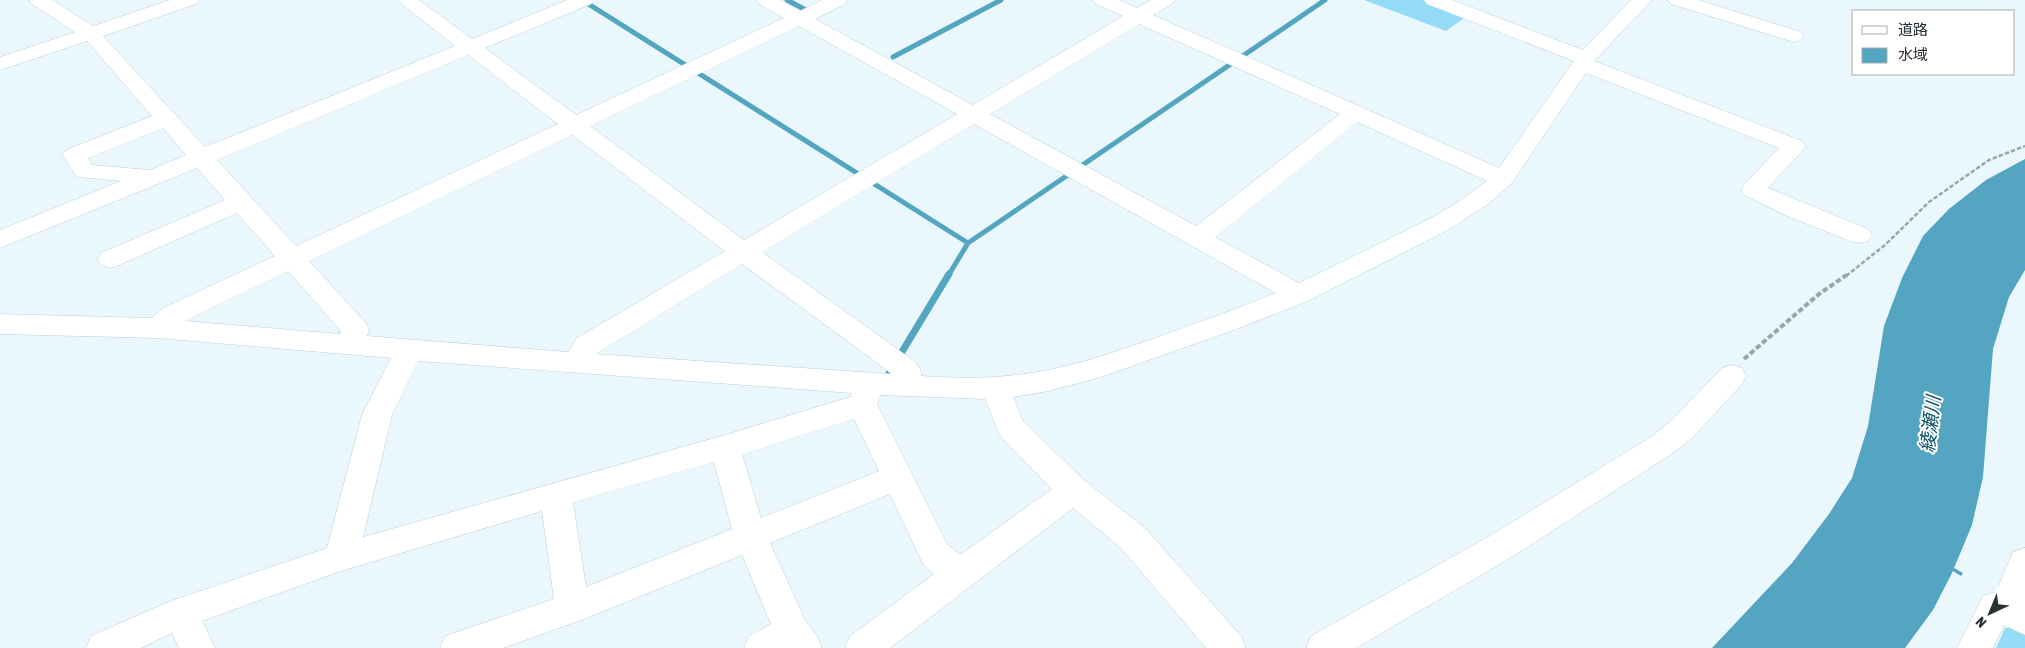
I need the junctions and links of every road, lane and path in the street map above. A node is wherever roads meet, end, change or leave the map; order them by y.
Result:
1 (39, 0) edge
2 (189, 0) edge
3 (407, 0) edge
4 (584, 0) edge
5 (766, 0) edge
6 (838, 0) edge
7 (1103, 0) edge
8 (1165, 0) edge
9 (1434, 0) edge
10 (1642, 0) edge
11 (1678, 0) edge
12 (1139, 16) junction
13 (800, 19) junction
14 (90, 33) junction
15 (1794, 36) dead end
16 (469, 47) junction
17 (1584, 61) junction
18 (0, 64) edge
19 (1355, 113) junction
20 (974, 114) junction
21 (166, 119) junction
22 (575, 124) junction
23 (2025, 146) edge
24 (200, 157) junction
25 (146, 179) junction
26 (1503, 179) junction
27 (241, 202) junction
28 (1859, 235) dead end
29 (1198, 237) junction
30 (0, 240) edge
31 (742, 251) junction
32 (293, 258) junction
33 (110, 259) dead end
34 (1299, 294) junction
35 (0, 324) edge
36 (158, 328) junction
37 (351, 344) junction
38 (410, 349) junction
39 (576, 362) junction
40 (1732, 376) joint
41 (906, 386) junction
42 (995, 389) junction
43 (866, 393) junction
44 (725, 448) junction
45 (899, 477) junction
46 (1074, 490) junction
47 (556, 494) junction
48 (750, 538) junction
49 (341, 557) junction
50 (2025, 562) edge
51 (959, 575) junction
52 (572, 608) junction
53 (180, 613) junction
54 (2016, 613) edge
55 (798, 640) edge
56 (104, 648) edge
57 (197, 648) edge
58 (458, 648) edge
59 (762, 648) edge
60 (863, 648) edge
61 (1228, 648) edge
62 (1324, 648) edge
63 (1975, 648) edge

1 - 14 street
2 - 14 street
3 - 16 street
4 - 16 street
5 - 13 street
6 - 13 street
7 - 12 street
8 - 12 street
9 - 17 street
10 - 17 street
11 - 15 street
12 - 19 street
12 - 20 street
13 - 20 street
13 - 22 street
14 - 18 street
14 - 21 street
16 - 22 street
16 - 24 street
17 - 26 street
17 - 28 street
19 - 26 street
19 - 29 street
20 - 29 street
20 - 31 street
21 - 24 street
21 - 25 street
22 - 31 street
22 - 32 street
23 - 40 path
24 - 25 street
24 - 27 street
25 - 30 street
26 - 34 street
27 - 32 street
27 - 33 street
29 - 34 street
31 - 39 street
31 - 41 street
32 - 36 street
32 - 37 street
34 - 42 street
35 - 36 street
36 - 37 street
37 - 38 street
38 - 39 street
38 - 49 street
39 - 43 street
40 - 62 street
41 - 42 street
41 - 43 street
42 - 46 street
43 - 44 street
43 - 45 street
44 - 47 street
44 - 48 street
45 - 48 street
45 - 51 street
46 - 51 street
46 - 61 street
47 - 49 street
47 - 52 street
48 - 52 street
48 - 55 street
49 - 53 street
50 - 54 street
51 - 60 street
52 - 58 street
53 - 56 street
53 - 57 street
54 - 63 street
55 - 59 street

